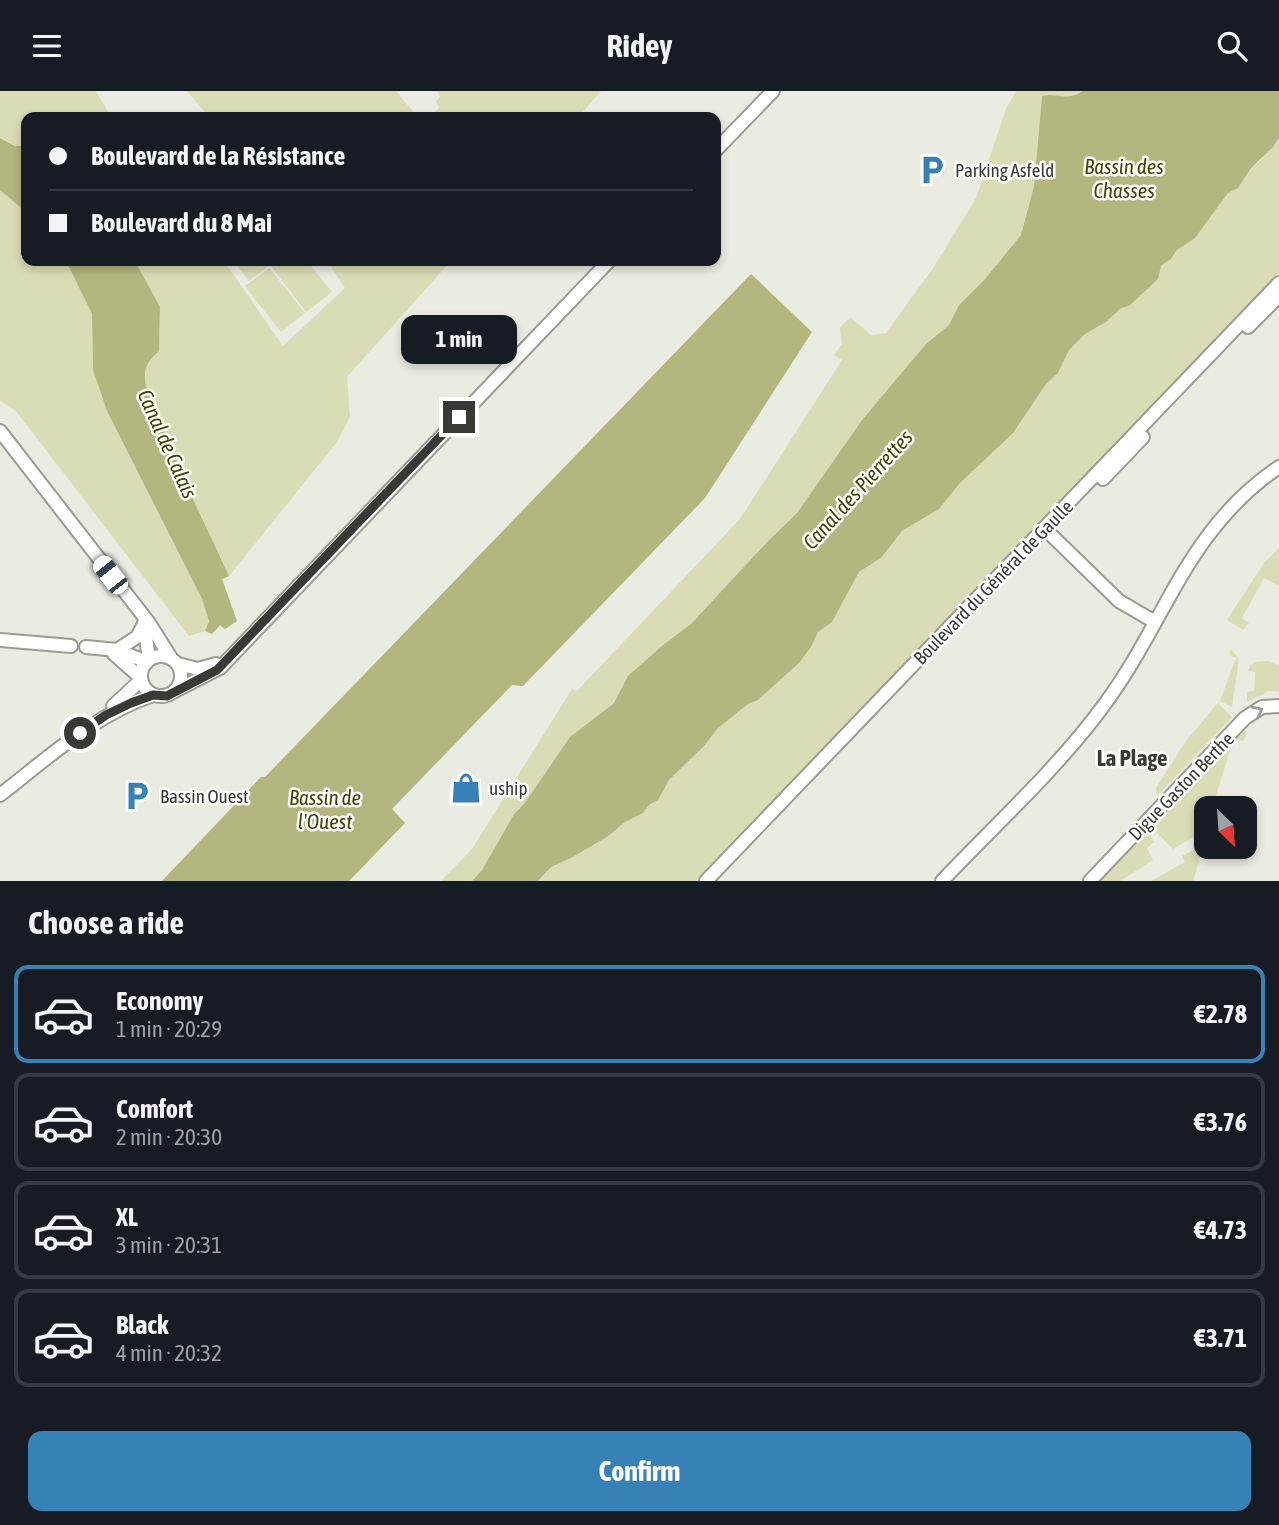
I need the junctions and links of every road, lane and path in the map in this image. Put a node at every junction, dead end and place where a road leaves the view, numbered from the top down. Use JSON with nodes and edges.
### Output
{"nodes":[{"id":1,"x":773,"y":91,"type":"edge"},
{"id":2,"x":721,"y":145,"type":"edge"},
{"id":3,"x":604,"y":266,"type":"edge"},
{"id":4,"x":1279,"y":287,"type":"edge"},
{"id":5,"x":0,"y":431,"type":"edge"},
{"id":6,"x":5,"y":449,"type":"edge"},
{"id":7,"x":1279,"y":467,"type":"edge"},
{"id":8,"x":1047,"y":531,"type":"junction"},
{"id":9,"x":136,"y":608,"type":"junction"},
{"id":10,"x":1155,"y":622,"type":"junction"},
{"id":11,"x":144,"y":624,"type":"junction"},
{"id":12,"x":1,"y":638,"type":"edge"},
{"id":13,"x":71,"y":646,"type":"dead end"},
{"id":14,"x":86,"y":647,"type":"dead end"},
{"id":15,"x":110,"y":650,"type":"junction"},
{"id":16,"x":230,"y":654,"type":"junction"},
{"id":17,"x":148,"y":661,"type":"junction"},
{"id":18,"x":175,"y":661,"type":"junction"},
{"id":19,"x":141,"y":679,"type":"junction"},
{"id":20,"x":175,"y":691,"type":"junction"},
{"id":21,"x":153,"y":695,"type":"junction"},
{"id":22,"x":1279,"y":706,"type":"edge"},
{"id":23,"x":97,"y":720,"type":"junction"},
{"id":24,"x":0,"y":795,"type":"edge"},
{"id":25,"x":706,"y":881,"type":"edge"},
{"id":26,"x":718,"y":881,"type":"edge"},
{"id":27,"x":942,"y":881,"type":"edge"},
{"id":28,"x":1090,"y":881,"type":"edge"}],
"edges":[{"from":1,"to":2,"type":"street"},
{"from":3,"to":16,"type":"street"},
{"from":4,"to":8,"type":"street","name":"Boulevard du Général de Gaulle"},
{"from":5,"to":6,"type":"street"},
{"from":6,"to":9,"type":"street"},
{"from":7,"to":10,"type":"street"},
{"from":8,"to":10,"type":"street"},
{"from":8,"to":25,"type":"street","name":"Boulevard du Général de Gaulle"},
{"from":8,"to":26,"type":"street","name":"Boulevard du Général de Gaulle"},
{"from":9,"to":11,"type":"street"},
{"from":9,"to":18,"type":"street"},
{"from":10,"to":27,"type":"street"},
{"from":11,"to":15,"type":"street"},
{"from":11,"to":17,"type":"street"},
{"from":12,"to":13,"type":"street"},
{"from":14,"to":15,"type":"street"},
{"from":15,"to":17,"type":"street"},
{"from":15,"to":19,"type":"street"},
{"from":16,"to":18,"type":"street"},
{"from":16,"to":20,"type":"street"},
{"from":17,"to":18,"type":"street"},
{"from":17,"to":19,"type":"street"},
{"from":18,"to":20,"type":"street"},
{"from":19,"to":21,"type":"street"},
{"from":19,"to":23,"type":"street"},
{"from":20,"to":21,"type":"street"},
{"from":21,"to":23,"type":"street"},
{"from":28,"to":22,"type":"street","name":"Digue Gaston Berthe","one_way":true},
{"from":23,"to":24,"type":"street"}]}
